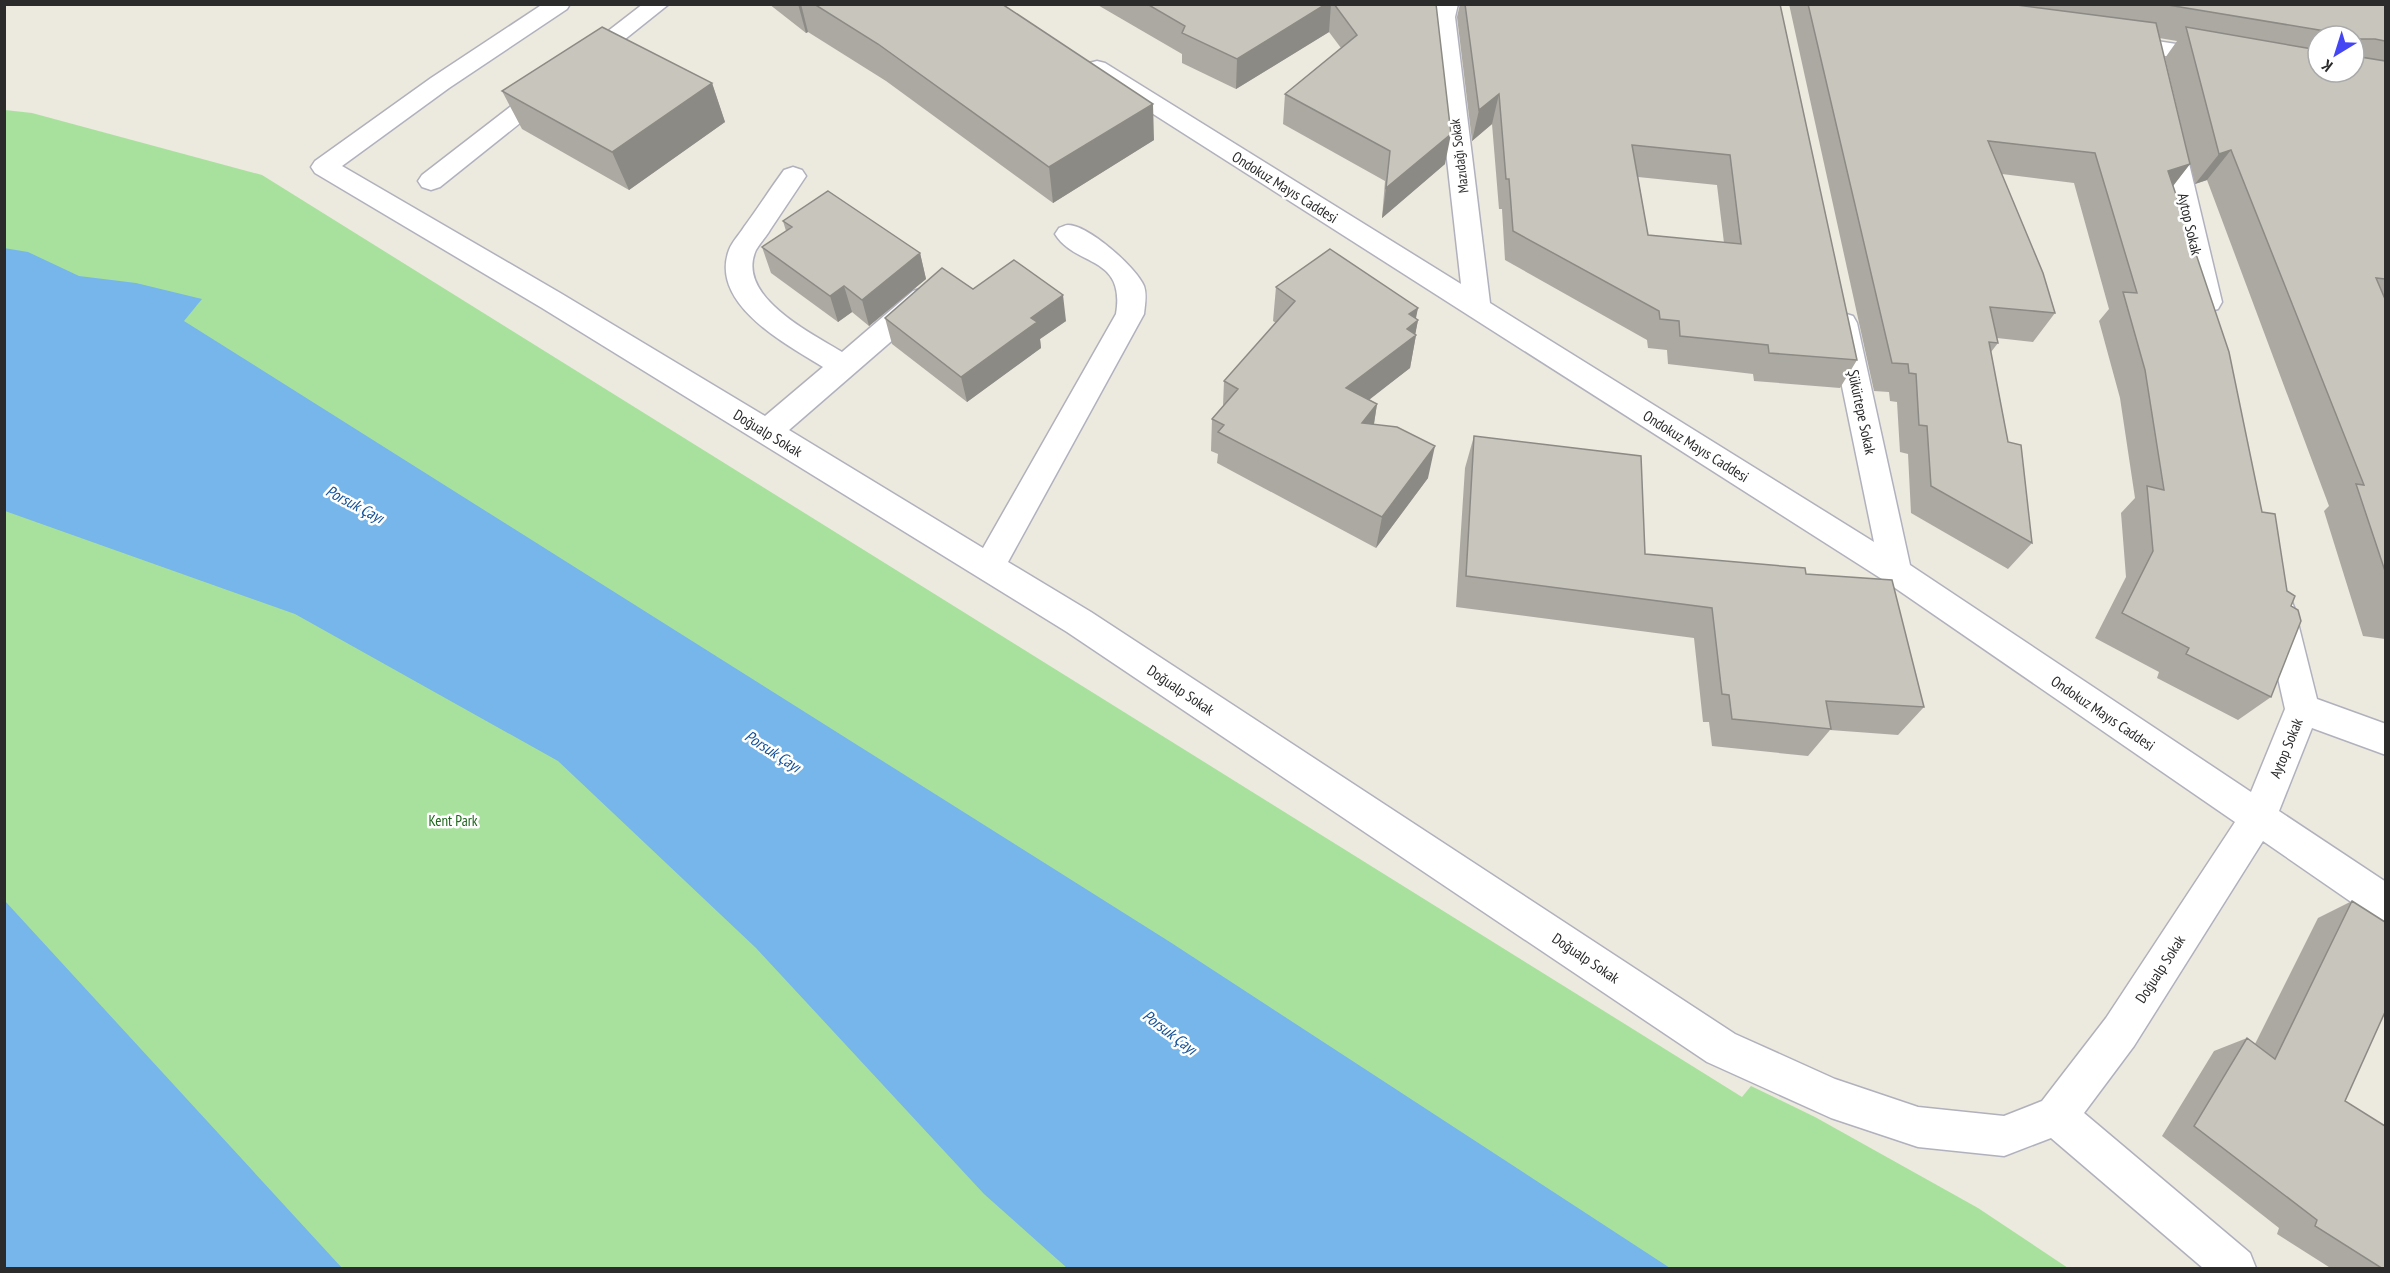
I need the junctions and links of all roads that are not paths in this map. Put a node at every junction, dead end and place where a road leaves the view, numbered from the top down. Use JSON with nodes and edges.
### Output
{"nodes":[{"id":1,"x":559,"y":4,"type":"edge"},
{"id":2,"x":658,"y":4,"type":"edge"},
{"id":3,"x":1447,"y":4,"type":"edge"},
{"id":4,"x":2102,"y":39,"type":"edge"},
{"id":5,"x":2148,"y":45,"type":"junction"},
{"id":6,"x":1077,"y":55,"type":"edge"},
{"id":7,"x":2239,"y":61,"type":"edge"},
{"id":8,"x":793,"y":176,"type":"dead end"},
{"id":9,"x":431,"y":181,"type":"dead end"},
{"id":10,"x":1068,"y":234,"type":"dead end"},
{"id":11,"x":934,"y":289,"type":"edge"},
{"id":12,"x":1837,"y":294,"type":"edge"},
{"id":13,"x":1477,"y":308,"type":"junction"},
{"id":14,"x":2213,"y":325,"type":"edge"},
{"id":15,"x":843,"y":366,"type":"junction"},
{"id":16,"x":767,"y":432,"type":"junction"},
{"id":17,"x":989,"y":567,"type":"junction"},
{"id":18,"x":1896,"y":573,"type":"junction"},
{"id":19,"x":2272,"y":581,"type":"edge"},
{"id":20,"x":2302,"y":709,"type":"junction"},
{"id":21,"x":2385,"y":740,"type":"edge"},
{"id":22,"x":2258,"y":818,"type":"junction"},
{"id":23,"x":2385,"y":904,"type":"edge"},
{"id":24,"x":2056,"y":1116,"type":"junction"},
{"id":25,"x":2235,"y":1269,"type":"edge"}],
"edges":[{"from":1,"to":16,"type":"street","name":"Doğualp Sokak"},
{"from":2,"to":9,"type":"street"},
{"from":3,"to":13,"type":"street","name":"Mazıdağı Sokak"},
{"from":4,"to":5,"type":"street"},
{"from":5,"to":7,"type":"street"},
{"from":5,"to":14,"type":"street","name":"Aytop Sokak"},
{"from":6,"to":13,"type":"street","name":"Ondokuz Mayıs Caddesi"},
{"from":8,"to":15,"type":"street"},
{"from":10,"to":17,"type":"street"},
{"from":11,"to":15,"type":"street"},
{"from":12,"to":18,"type":"street","name":"Şükürtepe Sokak"},
{"from":13,"to":18,"type":"street","name":"Ondokuz Mayıs Caddesi"},
{"from":15,"to":16,"type":"street"},
{"from":16,"to":17,"type":"street","name":"Doğualp Sokak"},
{"from":17,"to":24,"type":"street","name":"Doğualp Sokak"},
{"from":18,"to":22,"type":"street","name":"Ondokuz Mayıs Caddesi"},
{"from":19,"to":20,"type":"street","name":"Aytop Sokak"},
{"from":20,"to":21,"type":"street"},
{"from":20,"to":22,"type":"street","name":"Aytop Sokak"},
{"from":22,"to":23,"type":"street","name":"Ondokuz Mayıs Caddesi"},
{"from":22,"to":24,"type":"street","name":"Doğualp Sokak"},
{"from":24,"to":25,"type":"street"}]}
